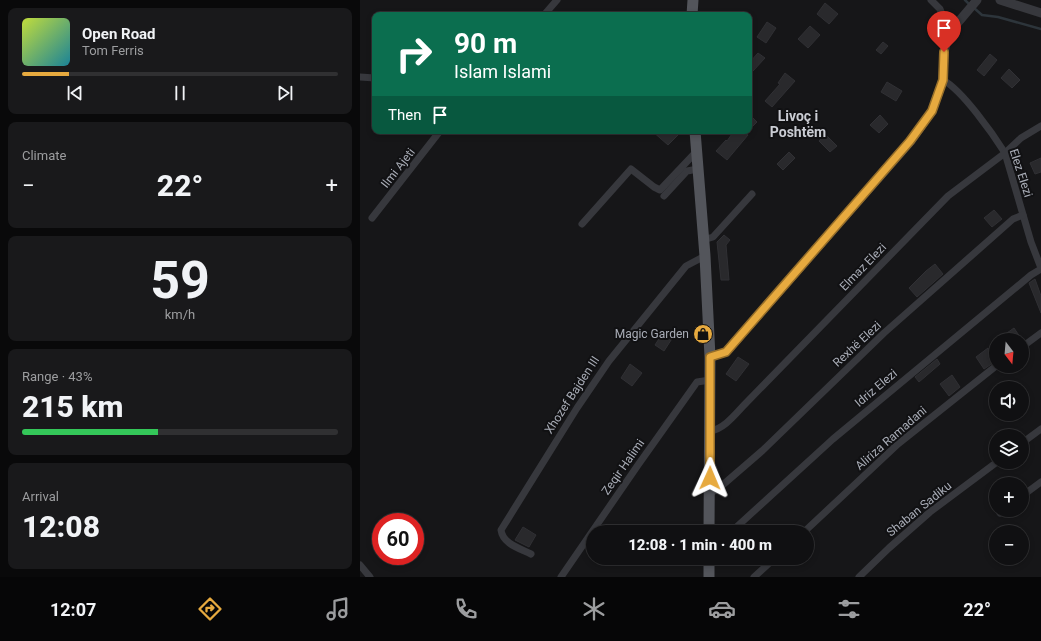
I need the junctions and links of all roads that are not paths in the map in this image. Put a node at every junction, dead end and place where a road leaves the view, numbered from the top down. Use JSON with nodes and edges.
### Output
{"nodes":[{"id":1,"x":557,"y":0,"type":"edge"},
{"id":2,"x":693,"y":0,"type":"edge"},
{"id":3,"x":930,"y":0,"type":"edge"},
{"id":4,"x":940,"y":0,"type":"edge"},
{"id":5,"x":977,"y":0,"type":"edge"},
{"id":6,"x":1000,"y":0,"type":"edge"},
{"id":7,"x":940,"y":9,"type":"junction"},
{"id":8,"x":547,"y":12,"type":"edge"},
{"id":9,"x":692,"y":12,"type":"edge"},
{"id":10,"x":1041,"y":13,"type":"edge"},
{"id":11,"x":949,"y":33,"type":"junction"},
{"id":12,"x":360,"y":77,"type":"edge"},
{"id":13,"x":372,"y":78,"type":"edge"},
{"id":14,"x":943,"y":80,"type":"junction"},
{"id":15,"x":1041,"y":126,"type":"edge"},
{"id":16,"x":438,"y":134,"type":"edge"},
{"id":17,"x":695,"y":134,"type":"edge"},
{"id":18,"x":696,"y":152,"type":"junction"},
{"id":19,"x":1005,"y":153,"type":"junction"},
{"id":20,"x":698,"y":169,"type":"junction"},
{"id":21,"x":752,"y":194,"type":"dead end"},
{"id":22,"x":664,"y":196,"type":"dead end"},
{"id":23,"x":1023,"y":215,"type":"junction"},
{"id":24,"x":372,"y":218,"type":"dead end"},
{"id":25,"x":582,"y":224,"type":"dead end"},
{"id":26,"x":704,"y":240,"type":"junction"},
{"id":27,"x":705,"y":256,"type":"junction"},
{"id":28,"x":1041,"y":269,"type":"edge"},
{"id":29,"x":1041,"y":333,"type":"edge"},
{"id":30,"x":1029,"y":342,"type":"edge"},
{"id":31,"x":710,"y":357,"type":"junction"},
{"id":32,"x":989,"y":372,"type":"edge"},
{"id":33,"x":710,"y":380,"type":"junction"},
{"id":34,"x":1041,"y":429,"type":"edge"},
{"id":35,"x":710,"y":431,"type":"junction"},
{"id":36,"x":1029,"y":438,"type":"edge"},
{"id":37,"x":989,"y":468,"type":"edge"},
{"id":38,"x":1041,"y":482,"type":"edge"},
{"id":39,"x":1029,"y":491,"type":"edge"},
{"id":40,"x":709,"y":494,"type":"junction"},
{"id":41,"x":709,"y":525,"type":"edge"},
{"id":42,"x":739,"y":525,"type":"edge"},
{"id":43,"x":811,"y":525,"type":"edge"},
{"id":44,"x":531,"y":554,"type":"dead end"},
{"id":45,"x":360,"y":565,"type":"edge"},
{"id":46,"x":709,"y":565,"type":"edge"},
{"id":47,"x":767,"y":565,"type":"edge"},
{"id":48,"x":370,"y":577,"type":"edge"},
{"id":49,"x":561,"y":577,"type":"edge"},
{"id":50,"x":709,"y":577,"type":"edge"},
{"id":51,"x":754,"y":577,"type":"edge"},
{"id":52,"x":859,"y":577,"type":"edge"}],
"edges":[{"from":1,"to":8,"type":"street"},
{"from":2,"to":9,"type":"main road"},
{"from":3,"to":7,"type":"street"},
{"from":4,"to":7,"type":"street"},
{"from":5,"to":11,"type":"street"},
{"from":6,"to":10,"type":"street"},
{"from":7,"to":11,"type":"street"},
{"from":11,"to":14,"type":"street"},
{"from":12,"to":13,"type":"street"},
{"from":14,"to":19,"type":"street","name":"Elez Elezi"},
{"from":14,"to":31,"type":"street"},
{"from":15,"to":19,"type":"street","name":"Elmaz Elezi"},
{"from":16,"to":24,"type":"street","name":"Ilmi Ajeti"},
{"from":17,"to":18,"type":"main road"},
{"from":18,"to":20,"type":"main road"},
{"from":18,"to":25,"type":"street"},
{"from":19,"to":23,"type":"street","name":"Elez Elezi"},
{"from":19,"to":35,"type":"street","name":"Elmaz Elezi"},
{"from":20,"to":22,"type":"street"},
{"from":20,"to":26,"type":"main road"},
{"from":21,"to":26,"type":"street"},
{"from":23,"to":28,"type":"street","name":"Elez Elezi"},
{"from":23,"to":40,"type":"street","name":"Rexhë Elezi"},
{"from":26,"to":27,"type":"main road"},
{"from":27,"to":31,"type":"main road"},
{"from":27,"to":44,"type":"street","name":"Xhozef Bajden III"},
{"from":28,"to":42,"type":"street","name":"Idriz Elezi"},
{"from":29,"to":30,"type":"street"},
{"from":31,"to":33,"type":"main road"},
{"from":32,"to":43,"type":"street","name":"Aliriza Ramadani"},
{"from":33,"to":35,"type":"main road"},
{"from":33,"to":49,"type":"street","name":"Zeqir Halimi"},
{"from":34,"to":36,"type":"street"},
{"from":35,"to":40,"type":"main road"},
{"from":37,"to":52,"type":"street","name":"Shaban Sadiku"},
{"from":38,"to":39,"type":"street"},
{"from":40,"to":41,"type":"main road"},
{"from":45,"to":48,"type":"street"},
{"from":46,"to":50,"type":"main road"},
{"from":47,"to":51,"type":"street"}]}
